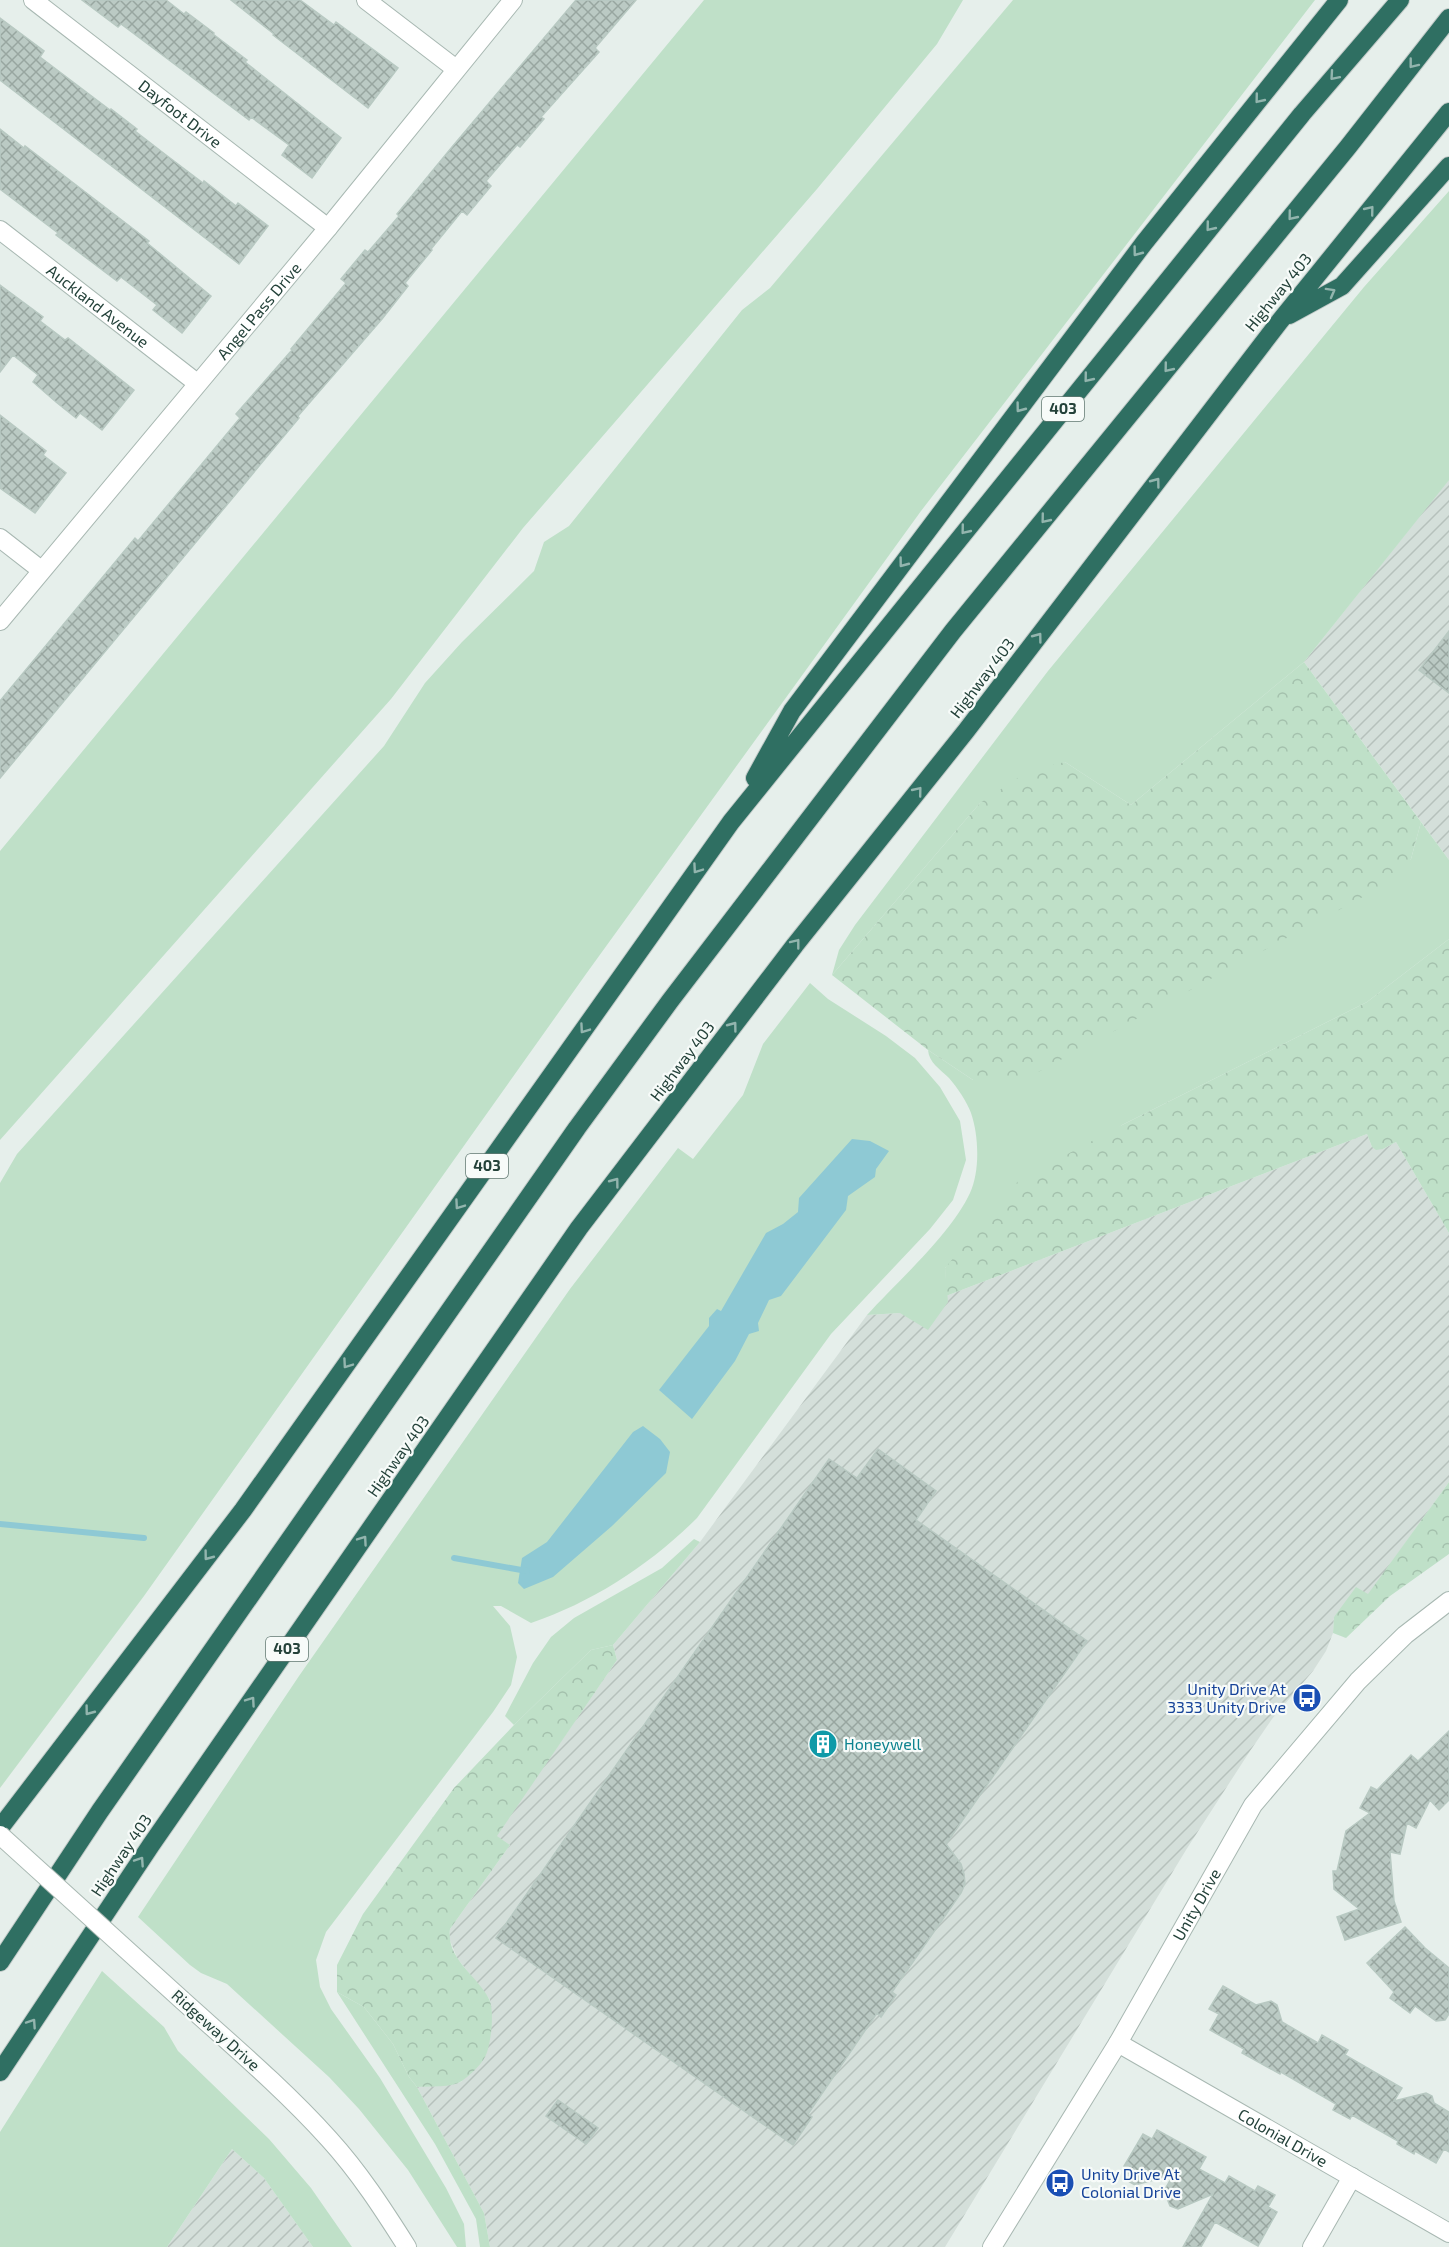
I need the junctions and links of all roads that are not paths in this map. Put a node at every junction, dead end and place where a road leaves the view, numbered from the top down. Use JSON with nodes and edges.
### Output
{"nodes":[{"id":1,"x":33,"y":0,"type":"edge"},
{"id":2,"x":366,"y":0,"type":"edge"},
{"id":3,"x":513,"y":0,"type":"edge"},
{"id":4,"x":1339,"y":0,"type":"edge"},
{"id":5,"x":1400,"y":0,"type":"edge"},
{"id":6,"x":1449,"y":18,"type":"edge"},
{"id":7,"x":456,"y":69,"type":"junction"},
{"id":8,"x":1449,"y":112,"type":"edge"},
{"id":9,"x":1449,"y":166,"type":"edge"},
{"id":10,"x":328,"y":228,"type":"junction"},
{"id":11,"x":0,"y":230,"type":"edge"},
{"id":12,"x":1280,"y":321,"type":"junction"},
{"id":13,"x":197,"y":383,"type":"junction"},
{"id":14,"x":0,"y":538,"type":"edge"},
{"id":15,"x":41,"y":570,"type":"junction"},
{"id":16,"x":0,"y":621,"type":"edge"},
{"id":17,"x":731,"y":822,"type":"junction"},
{"id":18,"x":1449,"y":1601,"type":"edge"},
{"id":19,"x":0,"y":1828,"type":"edge"},
{"id":20,"x":0,"y":1835,"type":"edge"},
{"id":21,"x":0,"y":1962,"type":"edge"},
{"id":22,"x":1118,"y":2043,"type":"junction"},
{"id":23,"x":0,"y":2072,"type":"edge"},
{"id":24,"x":1352,"y":2177,"type":"junction"},
{"id":25,"x":1449,"y":2233,"type":"edge"},
{"id":26,"x":407,"y":2247,"type":"edge"},
{"id":27,"x":992,"y":2247,"type":"edge"},
{"id":28,"x":1312,"y":2247,"type":"edge"}],
"edges":[{"from":1,"to":10,"type":"street","name":"Dayfoot Drive"},
{"from":2,"to":7,"type":"street"},
{"from":3,"to":7,"type":"street","name":"Angel Pass Drive"},
{"from":4,"to":17,"type":"highway","one_way":true},
{"from":5,"to":17,"type":"highway","number":"403","one_way":true},
{"from":6,"to":21,"type":"highway","one_way":true},
{"from":7,"to":10,"type":"street","name":"Angel Pass Drive"},
{"from":12,"to":8,"type":"highway","name":"Highway 403","number":"403","one_way":true},
{"from":12,"to":9,"type":"highway","one_way":true},
{"from":10,"to":13,"type":"street","name":"Angel Pass Drive"},
{"from":11,"to":13,"type":"street","name":"Auckland Avenue"},
{"from":23,"to":12,"type":"highway","name":"Highway 403","number":"403","one_way":true},
{"from":13,"to":15,"type":"street","name":"Angel Pass Drive"},
{"from":14,"to":15,"type":"street"},
{"from":15,"to":16,"type":"street","name":"Angel Pass Drive"},
{"from":17,"to":19,"type":"highway","number":"403","one_way":true},
{"from":18,"to":22,"type":"street","name":"Unity Drive"},
{"from":20,"to":26,"type":"street","name":"Ridgeway Drive","bridge":true},
{"from":22,"to":24,"type":"street","name":"Colonial Drive"},
{"from":22,"to":27,"type":"street","name":"Unity Drive"},
{"from":24,"to":25,"type":"street","name":"Colonial Drive"},
{"from":24,"to":28,"type":"street"}]}
